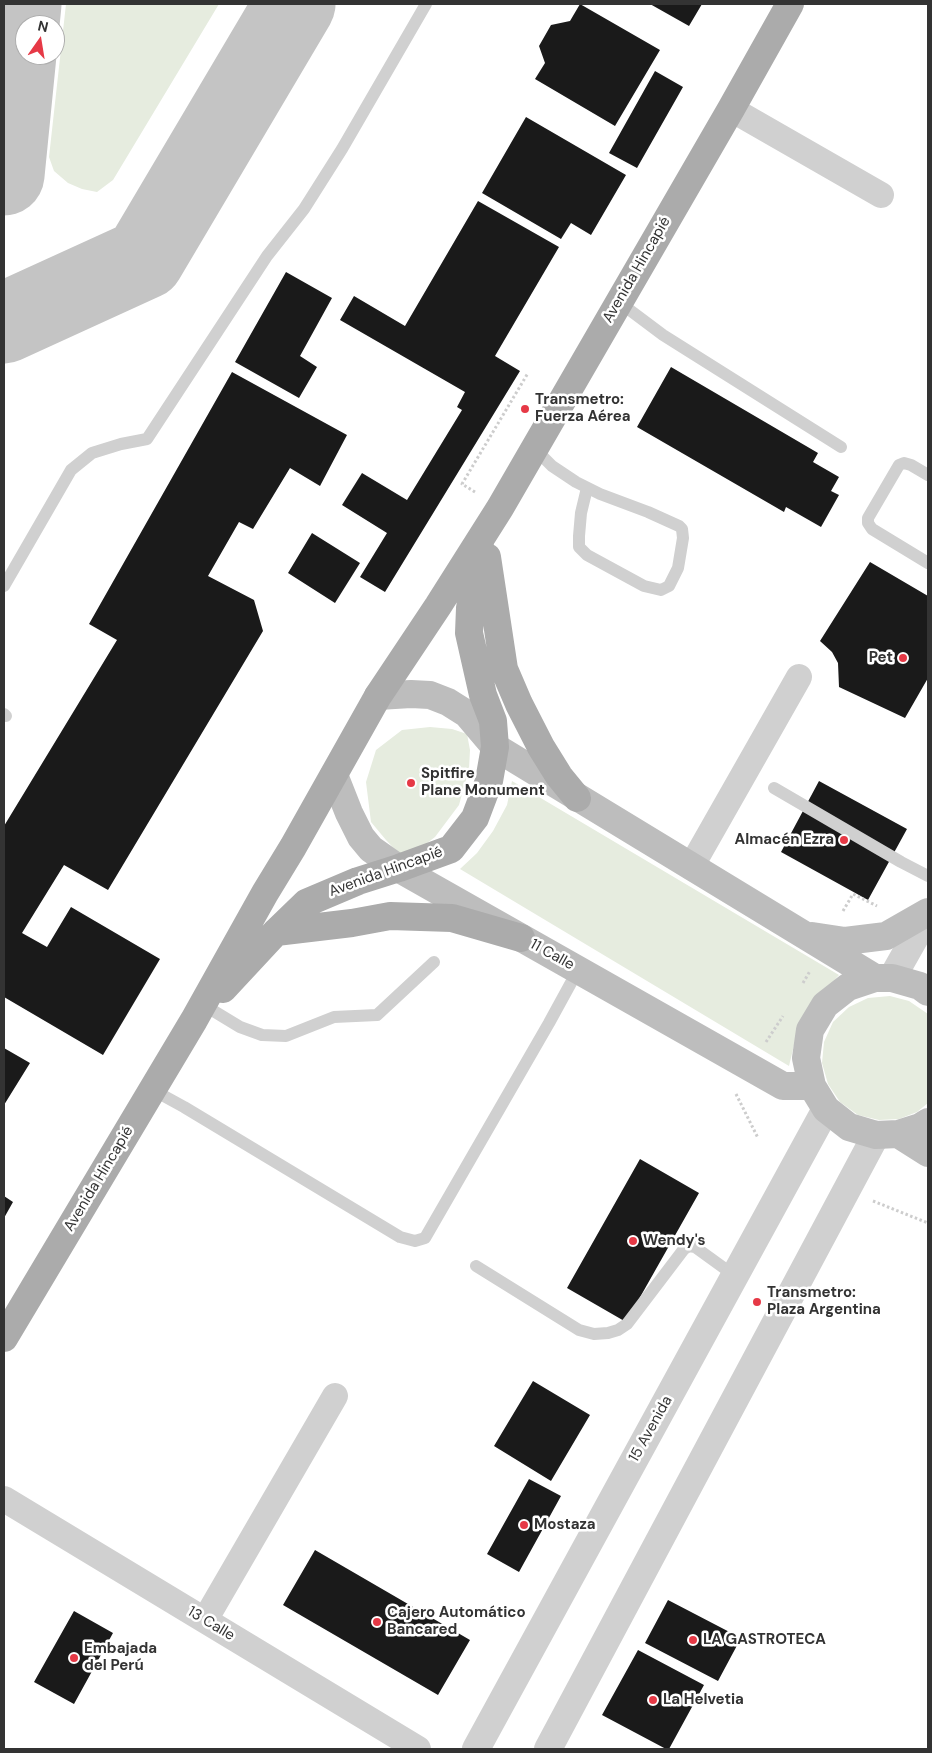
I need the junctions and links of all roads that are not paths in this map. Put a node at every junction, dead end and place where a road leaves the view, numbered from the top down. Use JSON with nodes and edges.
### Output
{"nodes":[{"id":1,"x":426,"y":4,"type":"edge"},
{"id":2,"x":790,"y":4,"type":"edge"},
{"id":3,"x":731,"y":109,"type":"junction"},
{"id":4,"x":881,"y":195,"type":"dead end"},
{"id":5,"x":619,"y":302,"type":"junction"},
{"id":6,"x":534,"y":448,"type":"junction"},
{"id":7,"x":841,"y":448,"type":"dead end"},
{"id":8,"x":928,"y":475,"type":"edge"},
{"id":9,"x":588,"y":488,"type":"junction"},
{"id":10,"x":483,"y":536,"type":"junction"},
{"id":11,"x":928,"y":563,"type":"edge"},
{"id":12,"x":4,"y":586,"type":"edge"},
{"id":13,"x":799,"y":677,"type":"dead end"},
{"id":14,"x":378,"y":696,"type":"junction"},
{"id":15,"x":495,"y":747,"type":"junction"},
{"id":16,"x":334,"y":775,"type":"junction"},
{"id":17,"x":774,"y":788,"type":"dead end"},
{"id":18,"x":577,"y":798,"type":"junction"},
{"id":19,"x":691,"y":867,"type":"junction"},
{"id":20,"x":399,"y":868,"type":"junction"},
{"id":21,"x":928,"y":876,"type":"edge"},
{"id":22,"x":928,"y":913,"type":"edge"},
{"id":23,"x":276,"y":932,"type":"junction"},
{"id":24,"x":521,"y":938,"type":"junction"},
{"id":25,"x":813,"y":941,"type":"junction"},
{"id":26,"x":434,"y":962,"type":"dead end"},
{"id":27,"x":578,"y":970,"type":"junction"},
{"id":28,"x":884,"y":978,"type":"junction"},
{"id":29,"x":928,"y":992,"type":"edge"},
{"id":30,"x":200,"y":1014,"type":"junction"},
{"id":31,"x":812,"y":1086,"type":"junction"},
{"id":32,"x":153,"y":1090,"type":"junction"},
{"id":33,"x":826,"y":1109,"type":"junction"},
{"id":34,"x":928,"y":1122,"type":"edge"},
{"id":35,"x":887,"y":1135,"type":"junction"},
{"id":36,"x":928,"y":1153,"type":"edge"},
{"id":37,"x":476,"y":1266,"type":"dead end"},
{"id":38,"x":736,"y":1276,"type":"junction"},
{"id":39,"x":4,"y":1338,"type":"edge"},
{"id":40,"x":335,"y":1396,"type":"dead end"},
{"id":41,"x":4,"y":1499,"type":"edge"},
{"id":42,"x":205,"y":1620,"type":"junction"},
{"id":43,"x":418,"y":1749,"type":"edge"},
{"id":44,"x":476,"y":1749,"type":"edge"},
{"id":45,"x":548,"y":1749,"type":"edge"}],
"edges":[{"from":1,"to":12,"type":"lane"},
{"from":2,"to":3,"type":"main road","name":"Avenida Hincapié"},
{"from":3,"to":4,"type":"street"},
{"from":3,"to":5,"type":"main road","name":"Avenida Hincapié"},
{"from":5,"to":6,"type":"main road","name":"Avenida Hincapié"},
{"from":5,"to":7,"type":"lane"},
{"from":6,"to":9,"type":"lane"},
{"from":6,"to":10,"type":"main road","name":"Avenida Hincapié"},
{"from":8,"to":11,"type":"lane"},
{"from":9,"to":9,"type":"lane"},
{"from":10,"to":14,"type":"main road","name":"Avenida Hincapié"},
{"from":10,"to":15,"type":"main road","name":"Avenida Hincapié"},
{"from":10,"to":18,"type":"main road"},
{"from":13,"to":19,"type":"street"},
{"from":14,"to":15,"type":"main road"},
{"from":14,"to":16,"type":"main road","name":"Avenida Hincapié"},
{"from":15,"to":18,"type":"main road"},
{"from":15,"to":20,"type":"main road","name":"Avenida Hincapié"},
{"from":16,"to":20,"type":"main road","name":"11 Calle"},
{"from":16,"to":30,"type":"main road","name":"Avenida Hincapié"},
{"from":17,"to":21,"type":"lane"},
{"from":18,"to":19,"type":"main road"},
{"from":19,"to":25,"type":"main road"},
{"from":20,"to":23,"type":"main road","name":"Avenida Hincapié"},
{"from":20,"to":24,"type":"main road","name":"11 Calle"},
{"from":22,"to":25,"type":"main road"},
{"from":22,"to":28,"type":"street"},
{"from":23,"to":24,"type":"main road"},
{"from":23,"to":30,"type":"main road","name":"Avenida Hincapié"},
{"from":24,"to":27,"type":"main road","name":"11 Calle"},
{"from":25,"to":28,"type":"main road"},
{"from":26,"to":30,"type":"lane"},
{"from":27,"to":31,"type":"main road","name":"11 Calle"},
{"from":27,"to":32,"type":"lane"},
{"from":28,"to":29,"type":"main road"},
{"from":28,"to":31,"type":"main road"},
{"from":30,"to":32,"type":"main road","name":"Avenida Hincapié"},
{"from":31,"to":33,"type":"main road"},
{"from":32,"to":39,"type":"main road","name":"Avenida Hincapié"},
{"from":33,"to":35,"type":"main road"},
{"from":33,"to":38,"type":"street","name":"15 Avenida"},
{"from":34,"to":35,"type":"main road"},
{"from":35,"to":36,"type":"main road"},
{"from":35,"to":45,"type":"street"},
{"from":37,"to":38,"type":"lane"},
{"from":38,"to":44,"type":"street","name":"15 Avenida"},
{"from":40,"to":42,"type":"street"},
{"from":41,"to":42,"type":"street","name":"13 Calle"},
{"from":42,"to":43,"type":"street","name":"13 Calle"}]}
